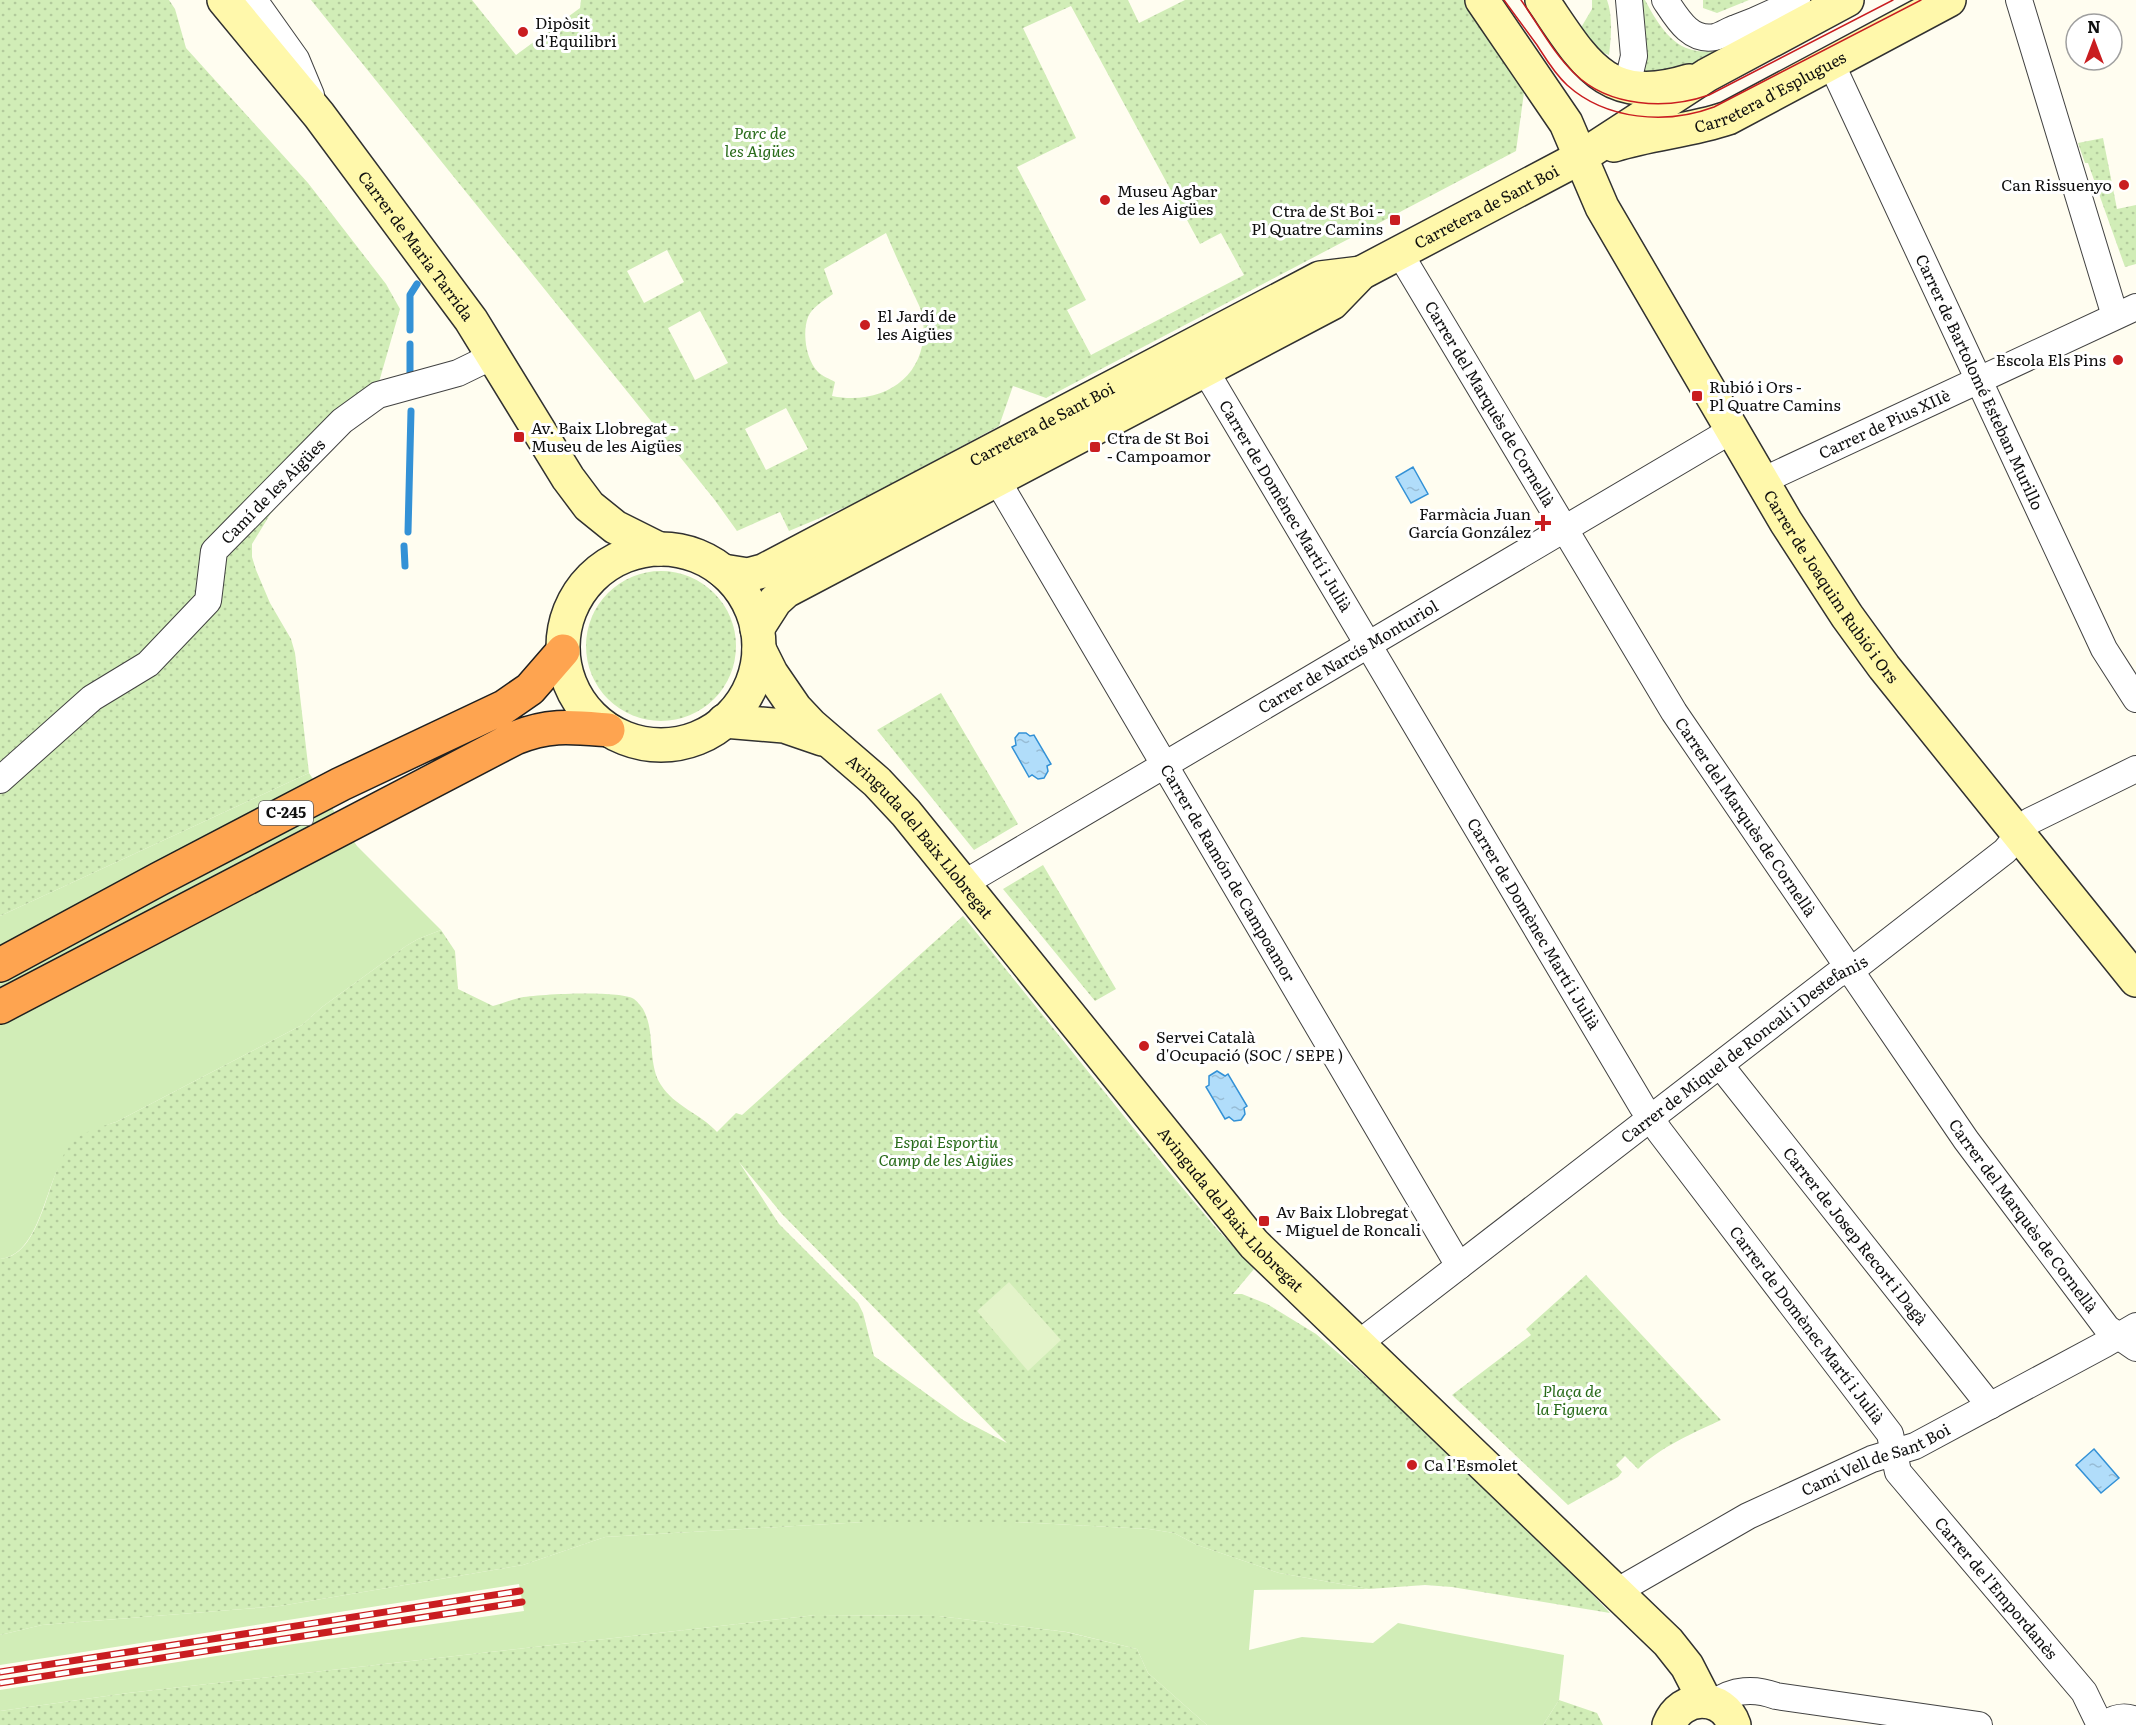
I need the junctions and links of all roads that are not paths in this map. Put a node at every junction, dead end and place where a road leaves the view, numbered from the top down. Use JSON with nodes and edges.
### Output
{"nodes":[{"id":1,"x":224,"y":0,"type":"edge"},
{"id":2,"x":254,"y":0,"type":"edge"},
{"id":3,"x":1482,"y":0,"type":"edge"},
{"id":4,"x":1542,"y":0,"type":"edge"},
{"id":5,"x":1629,"y":0,"type":"edge"},
{"id":6,"x":1665,"y":0,"type":"edge"},
{"id":7,"x":1777,"y":0,"type":"edge"},
{"id":8,"x":1797,"y":0,"type":"edge"},
{"id":9,"x":1847,"y":0,"type":"edge"},
{"id":10,"x":1949,"y":0,"type":"edge"},
{"id":11,"x":2019,"y":0,"type":"edge"},
{"id":12,"x":1734,"y":28,"type":"junction"},
{"id":13,"x":1831,"y":63,"type":"junction"},
{"id":14,"x":1707,"y":75,"type":"junction"},
{"id":15,"x":1627,"y":86,"type":"junction"},
{"id":16,"x":319,"y":115,"type":"junction"},
{"id":17,"x":1581,"y":157,"type":"junction"},
{"id":18,"x":1400,"y":252,"type":"junction"},
{"id":19,"x":1360,"y":273,"type":"junction"},
{"id":20,"x":2125,"y":312,"type":"edge"},
{"id":21,"x":493,"y":356,"type":"junction"},
{"id":22,"x":1205,"y":370,"type":"junction"},
{"id":23,"x":1978,"y":380,"type":"junction"},
{"id":24,"x":1732,"y":430,"type":"junction"},
{"id":25,"x":997,"y":480,"type":"junction"},
{"id":26,"x":1762,"y":481,"type":"junction"},
{"id":27,"x":589,"y":506,"type":"junction"},
{"id":28,"x":1565,"y":529,"type":"junction"},
{"id":29,"x":659,"y":549,"type":"junction"},
{"id":30,"x":723,"y":571,"type":"junction"},
{"id":31,"x":591,"y":578,"type":"junction"},
{"id":32,"x":758,"y":639,"type":"junction"},
{"id":33,"x":1368,"y":645,"type":"junction"},
{"id":34,"x":563,"y":651,"type":"junction"},
{"id":35,"x":2136,"y":699,"type":"edge"},
{"id":36,"x":724,"y":721,"type":"junction"},
{"id":37,"x":608,"y":730,"type":"junction"},
{"id":38,"x":830,"y":742,"type":"junction"},
{"id":39,"x":1165,"y":765,"type":"junction"},
{"id":40,"x":2136,"y":769,"type":"edge"},
{"id":41,"x":0,"y":780,"type":"edge"},
{"id":42,"x":2019,"y":834,"type":"junction"},
{"id":43,"x":963,"y":884,"type":"junction"},
{"id":44,"x":146,"y":886,"type":"junction"},
{"id":45,"x":0,"y":946,"type":"edge"},
{"id":46,"x":2131,"y":962,"type":"edge"},
{"id":47,"x":0,"y":965,"type":"edge"},
{"id":48,"x":1848,"y":969,"type":"junction"},
{"id":49,"x":0,"y":1007,"type":"edge"},
{"id":50,"x":1720,"y":1065,"type":"junction"},
{"id":51,"x":1650,"y":1118,"type":"junction"},
{"id":52,"x":1459,"y":1266,"type":"junction"},
{"id":53,"x":2130,"y":1336,"type":"edge"},
{"id":54,"x":1358,"y":1344,"type":"junction"},
{"id":55,"x":1990,"y":1406,"type":"junction"},
{"id":56,"x":1894,"y":1452,"type":"junction"},
{"id":57,"x":1616,"y":1592,"type":"junction"},
{"id":58,"x":1668,"y":1642,"type":"junction"},
{"id":59,"x":1722,"y":1713,"type":"edge"},
{"id":60,"x":2136,"y":1720,"type":"edge"},
{"id":61,"x":1671,"y":1721,"type":"edge"},
{"id":62,"x":1979,"y":1725,"type":"edge"},
{"id":63,"x":2102,"y":1725,"type":"edge"}],
"edges":[{"from":1,"to":16,"type":"street","name":"Carrer de Maria Tarrida"},
{"from":2,"to":16,"type":"street"},
{"from":3,"to":17,"type":"street","name":"Carrer de Joaquim Rubió i Ors"},
{"from":4,"to":15,"type":"street"},
{"from":5,"to":15,"type":"street"},
{"from":6,"to":12,"type":"street"},
{"from":7,"to":12,"type":"street"},
{"from":8,"to":12,"type":"street"},
{"from":9,"to":14,"type":"street"},
{"from":10,"to":13,"type":"street","name":"Carretera d'Esplugues"},
{"from":11,"to":20,"type":"street"},
{"from":13,"to":17,"type":"street","name":"Carretera d'Esplugues"},
{"from":13,"to":23,"type":"street","name":"Carrer de Bartolomé Esteban Murillo"},
{"from":14,"to":15,"type":"street"},
{"from":14,"to":17,"type":"street"},
{"from":15,"to":17,"type":"street"},
{"from":16,"to":21,"type":"street","name":"Carrer de Maria Tarrida"},
{"from":17,"to":18,"type":"street","name":"Carretera de Sant Boi"},
{"from":17,"to":24,"type":"street","name":"Carrer de Joaquim Rubió i Ors"},
{"from":18,"to":19,"type":"street","name":"Carretera de Sant Boi"},
{"from":18,"to":28,"type":"street","name":"Carrer del Marquès de Cornellà"},
{"from":19,"to":22,"type":"street","name":"Carretera de Sant Boi"},
{"from":19,"to":30,"type":"street","name":"Carretera de Sant Boi"},
{"from":20,"to":23,"type":"street","name":"Carrer de Pius XIIè"},
{"from":21,"to":27,"type":"street","name":"Carrer de Maria Tarrida"},
{"from":21,"to":41,"type":"street","name":"Camí de les Aigües"},
{"from":22,"to":25,"type":"street","name":"Carretera de Sant Boi"},
{"from":22,"to":33,"type":"street","name":"Carrer de Domènec Martí i Julià"},
{"from":23,"to":26,"type":"street","name":"Carrer de Pius XIIè"},
{"from":23,"to":35,"type":"street","name":"Carrer de Bartolomé Esteban Murillo"},
{"from":24,"to":26,"type":"street","name":"Carrer de Joaquim Rubió i Ors"},
{"from":24,"to":28,"type":"street","name":"Carrer de Narcís Monturiol"},
{"from":25,"to":32,"type":"street","name":"Carretera de Sant Boi"},
{"from":25,"to":39,"type":"street","name":"Carrer de Ramón de Campoamor"},
{"from":26,"to":42,"type":"street","name":"Carrer de Joaquim Rubió i Ors"},
{"from":27,"to":29,"type":"street"},
{"from":27,"to":31,"type":"street"},
{"from":28,"to":33,"type":"street","name":"Carrer de Narcís Monturiol"},
{"from":28,"to":48,"type":"street","name":"Carrer del Marquès de Cornellà"},
{"from":29,"to":30,"type":"street"},
{"from":29,"to":31,"type":"street"},
{"from":30,"to":32,"type":"street"},
{"from":31,"to":34,"type":"street"},
{"from":32,"to":36,"type":"street"},
{"from":32,"to":38,"type":"street","name":"Avinguda del Baix Llobregat"},
{"from":33,"to":39,"type":"street","name":"Carrer de Narcís Monturiol"},
{"from":33,"to":51,"type":"street","name":"Carrer de Domènec Martí i Julià"},
{"from":34,"to":37,"type":"street"},
{"from":34,"to":44,"type":"highway","number":"C-245"},
{"from":36,"to":37,"type":"street"},
{"from":36,"to":38,"type":"street","name":"Avinguda del Baix Llobregat"},
{"from":37,"to":49,"type":"highway","number":"C-245"},
{"from":38,"to":43,"type":"street","name":"Avinguda del Baix Llobregat"},
{"from":39,"to":43,"type":"street","name":"Carrer de Narcís Monturiol"},
{"from":39,"to":52,"type":"street","name":"Carrer de Ramón de Campoamor"},
{"from":40,"to":42,"type":"street","name":"Carrer de Miquel de Roncalí i Destefanis"},
{"from":42,"to":46,"type":"street","name":"Carrer de Joaquim Rubió i Ors"},
{"from":42,"to":48,"type":"street","name":"Carrer de Miquel de Roncalí i Destefanis"},
{"from":43,"to":54,"type":"street","name":"Avinguda del Baix Llobregat"},
{"from":44,"to":45,"type":"highway"},
{"from":44,"to":47,"type":"highway","number":"C-245"},
{"from":48,"to":50,"type":"street","name":"Carrer de Miquel de Roncalí i Destefanis"},
{"from":48,"to":53,"type":"street","name":"Carrer del Marquès de Cornellà"},
{"from":50,"to":51,"type":"street","name":"Carrer de Miquel de Roncalí i Destefanis"},
{"from":50,"to":55,"type":"street","name":"Carrer de Josep Recort i Dagà"},
{"from":51,"to":52,"type":"street","name":"Carrer de Miquel de Roncalí i Destefanis"},
{"from":51,"to":56,"type":"street","name":"Carrer de Domènec Martí i Julià"},
{"from":52,"to":54,"type":"street","name":"Carrer de Miquel de Roncalí i Destefanis"},
{"from":53,"to":55,"type":"street","name":"Camí Vell de Sant Boi"},
{"from":54,"to":57,"type":"street","name":"Avinguda del Baix Llobregat"},
{"from":55,"to":56,"type":"street","name":"Camí Vell de Sant Boi"},
{"from":56,"to":57,"type":"street","name":"Camí Vell de Sant Boi"},
{"from":56,"to":63,"type":"street","name":"Carrer de l'Empordanès"},
{"from":57,"to":58,"type":"street","name":"Avinguda del Baix Llobregat"},
{"from":58,"to":59,"type":"street","name":"Avinguda del Baix Llobregat"},
{"from":58,"to":61,"type":"street"},
{"from":59,"to":61,"type":"street"},
{"from":59,"to":62,"type":"street"},
{"from":60,"to":63,"type":"street"}]}
